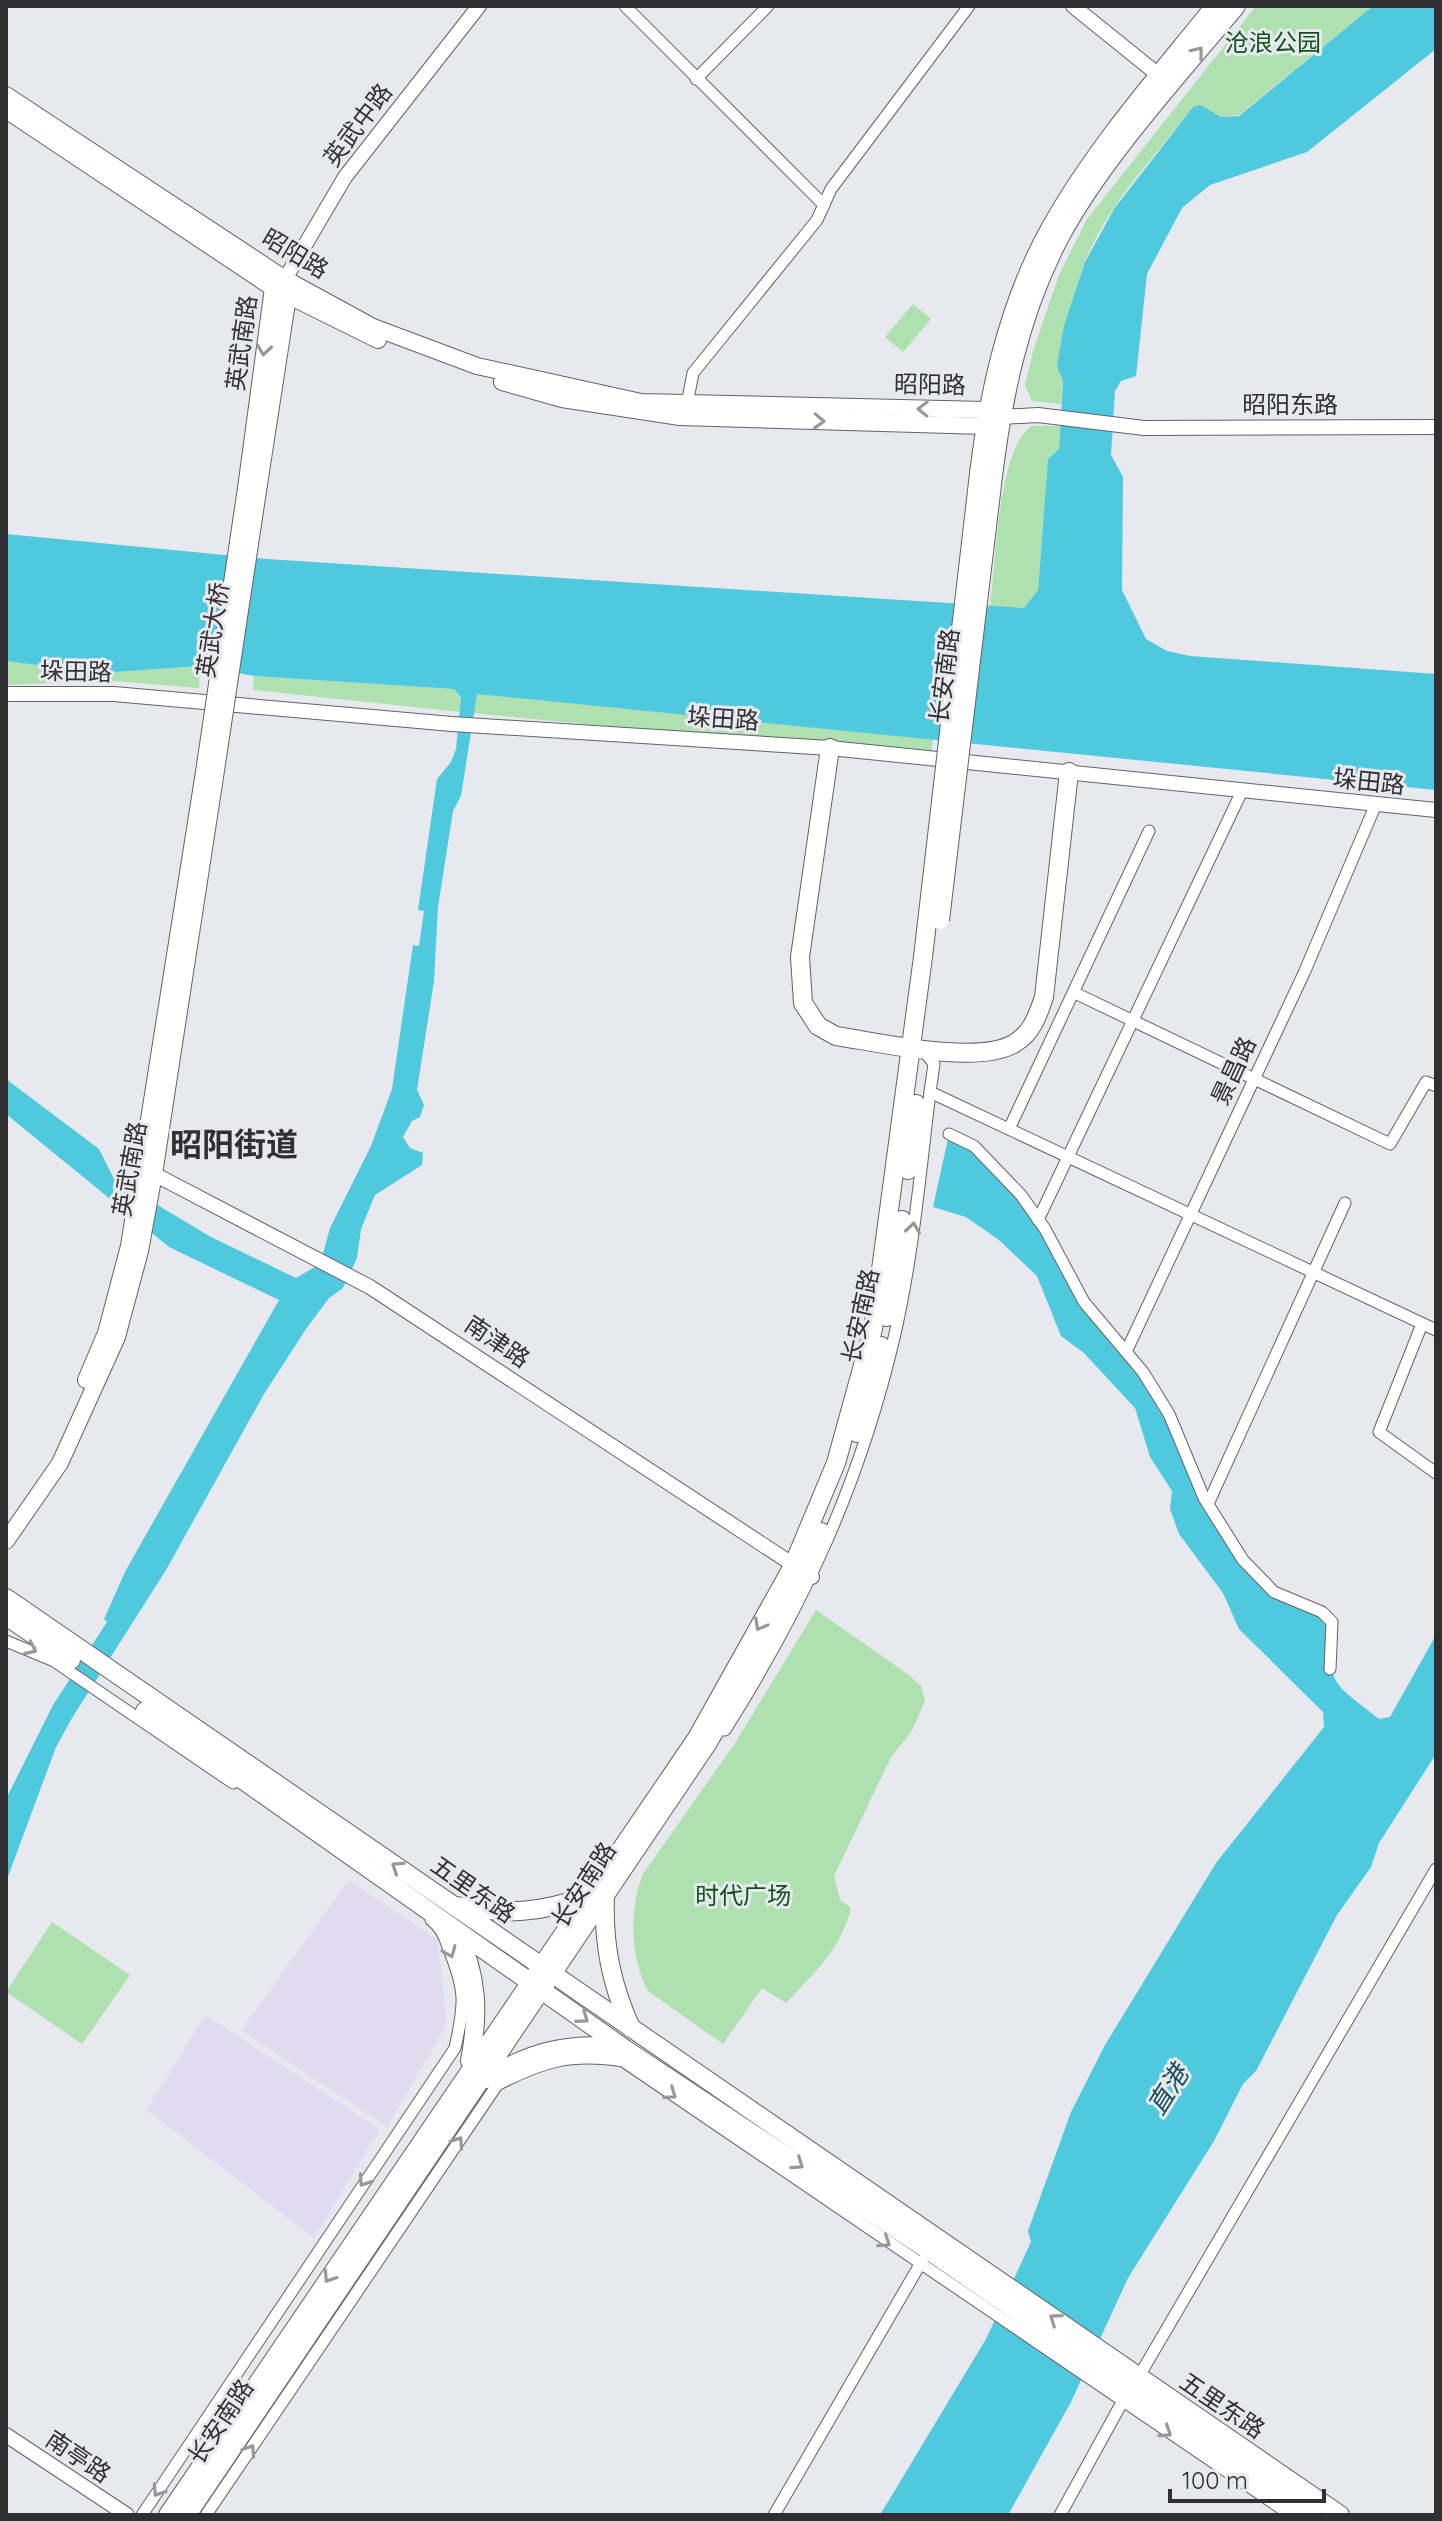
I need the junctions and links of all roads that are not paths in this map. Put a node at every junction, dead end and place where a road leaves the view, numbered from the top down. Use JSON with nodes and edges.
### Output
{"nodes":[{"id":1,"x":479,"y":6,"type":"edge"},
{"id":2,"x":625,"y":6,"type":"edge"},
{"id":3,"x":768,"y":6,"type":"edge"},
{"id":4,"x":969,"y":6,"type":"edge"},
{"id":5,"x":1073,"y":6,"type":"edge"},
{"id":6,"x":1215,"y":6,"type":"edge"},
{"id":7,"x":1236,"y":6,"type":"edge"},
{"id":8,"x":696,"y":79,"type":"junction"},
{"id":9,"x":1165,"y":80,"type":"junction"},
{"id":10,"x":6,"y":95,"type":"edge"},
{"id":11,"x":6,"y":110,"type":"edge"},
{"id":12,"x":824,"y":205,"type":"junction"},
{"id":13,"x":282,"y":287,"type":"junction"},
{"id":14,"x":687,"y":404,"type":"junction"},
{"id":15,"x":990,"y":418,"type":"junction"},
{"id":16,"x":1436,"y":427,"type":"edge"},
{"id":17,"x":252,"y":490,"type":"joint"},
{"id":18,"x":6,"y":694,"type":"edge"},
{"id":19,"x":830,"y":748,"type":"junction"},
{"id":20,"x":1069,"y":772,"type":"junction"},
{"id":21,"x":210,"y":774,"type":"joint"},
{"id":22,"x":1242,"y":791,"type":"junction"},
{"id":23,"x":1376,"y":804,"type":"junction"},
{"id":24,"x":1436,"y":810,"type":"edge"},
{"id":25,"x":1149,"y":831,"type":"dead end"},
{"id":26,"x":1075,"y":993,"type":"junction"},
{"id":27,"x":1135,"y":1022,"type":"junction"},
{"id":28,"x":917,"y":1046,"type":"junction"},
{"id":29,"x":1255,"y":1079,"type":"junction"},
{"id":30,"x":1436,"y":1086,"type":"edge"},
{"id":31,"x":930,"y":1092,"type":"junction"},
{"id":32,"x":1009,"y":1129,"type":"junction"},
{"id":33,"x":949,"y":1134,"type":"dead end"},
{"id":34,"x":1070,"y":1157,"type":"junction"},
{"id":35,"x":148,"y":1173,"type":"junction"},
{"id":36,"x":1345,"y":1203,"type":"dead end"},
{"id":37,"x":1192,"y":1213,"type":"junction"},
{"id":38,"x":1038,"y":1220,"type":"junction"},
{"id":39,"x":134,"y":1249,"type":"junction"},
{"id":40,"x":1313,"y":1272,"type":"junction"},
{"id":41,"x":1422,"y":1324,"type":"junction"},
{"id":42,"x":1436,"y":1330,"type":"edge"},
{"id":43,"x":1126,"y":1352,"type":"junction"},
{"id":44,"x":1436,"y":1473,"type":"edge"},
{"id":45,"x":1208,"y":1504,"type":"junction"},
{"id":46,"x":6,"y":1524,"type":"edge"},
{"id":47,"x":6,"y":1541,"type":"edge"},
{"id":48,"x":803,"y":1573,"type":"junction"},
{"id":49,"x":6,"y":1598,"type":"edge"},
{"id":50,"x":6,"y":1616,"type":"edge"},
{"id":51,"x":6,"y":1641,"type":"edge"},
{"id":52,"x":55,"y":1648,"type":"junction"},
{"id":53,"x":1330,"y":1669,"type":"dead end"},
{"id":54,"x":107,"y":1684,"type":"junction"},
{"id":55,"x":1436,"y":1869,"type":"edge"},
{"id":56,"x":625,"y":1881,"type":"dead end"},
{"id":57,"x":596,"y":1896,"type":"junction"},
{"id":58,"x":452,"y":1905,"type":"junction"},
{"id":59,"x":454,"y":1929,"type":"junction"},
{"id":60,"x":541,"y":1978,"type":"junction"},
{"id":61,"x":631,"y":2028,"type":"junction"},
{"id":62,"x":625,"y":2049,"type":"junction"},
{"id":63,"x":473,"y":2078,"type":"junction"},
{"id":64,"x":928,"y":2250,"type":"junction"},
{"id":65,"x":1130,"y":2390,"type":"junction"},
{"id":66,"x":6,"y":2435,"type":"edge"},
{"id":67,"x":127,"y":2515,"type":"edge"},
{"id":68,"x":142,"y":2515,"type":"edge"},
{"id":69,"x":168,"y":2515,"type":"edge"},
{"id":70,"x":187,"y":2515,"type":"edge"},
{"id":71,"x":206,"y":2515,"type":"edge"},
{"id":72,"x":774,"y":2515,"type":"edge"},
{"id":73,"x":1060,"y":2515,"type":"edge"},
{"id":74,"x":1291,"y":2515,"type":"edge"},
{"id":75,"x":1312,"y":2515,"type":"edge"},
{"id":76,"x":1340,"y":2515,"type":"edge"}],
"edges":[{"from":1,"to":13,"type":"street","name":"英武中路"},
{"from":2,"to":8,"type":"street"},
{"from":3,"to":8,"type":"street"},
{"from":4,"to":12,"type":"street"},
{"from":5,"to":9,"type":"street"},
{"from":6,"to":9,"type":"main road","name":"长安南路"},
{"from":9,"to":7,"type":"main road","name":"长安南路","one_way":true},
{"from":8,"to":12,"type":"street"},
{"from":9,"to":15,"type":"main road","name":"长安南路"},
{"from":10,"to":13,"type":"main road","name":"昭阳路"},
{"from":11,"to":13,"type":"main road","name":"昭阳路"},
{"from":12,"to":14,"type":"street"},
{"from":13,"to":14,"type":"main road","name":"昭阳路"},
{"from":13,"to":15,"type":"main road","name":"昭阳路","one_way":true},
{"from":13,"to":17,"type":"main road","name":"英武南路"},
{"from":15,"to":14,"type":"main road","name":"昭阳路","one_way":true},
{"from":15,"to":16,"type":"street","name":"昭阳东路"},
{"from":15,"to":28,"type":"main road","name":"长安南路","bridge":true},
{"from":17,"to":21,"type":"main road","name":"英武大桥","bridge":true},
{"from":18,"to":19,"type":"street","name":"垛田路"},
{"from":19,"to":20,"type":"street","name":"垛田路"},
{"from":19,"to":28,"type":"main road"},
{"from":20,"to":22,"type":"street","name":"垛田路"},
{"from":20,"to":28,"type":"main road"},
{"from":21,"to":35,"type":"main road","name":"英武南路"},
{"from":22,"to":23,"type":"street","name":"垛田路"},
{"from":22,"to":27,"type":"street"},
{"from":23,"to":24,"type":"street","name":"垛田路"},
{"from":23,"to":29,"type":"street","name":"景昌路"},
{"from":25,"to":26,"type":"street"},
{"from":26,"to":27,"type":"street"},
{"from":26,"to":32,"type":"street"},
{"from":27,"to":29,"type":"street"},
{"from":27,"to":34,"type":"street"},
{"from":28,"to":31,"type":"street"},
{"from":28,"to":48,"type":"main road","name":"长安南路"},
{"from":29,"to":30,"type":"street"},
{"from":29,"to":37,"type":"street","name":"景昌路"},
{"from":31,"to":32,"type":"street"},
{"from":48,"to":31,"type":"street","one_way":true},
{"from":32,"to":34,"type":"street"},
{"from":33,"to":38,"type":"street"},
{"from":34,"to":37,"type":"street"},
{"from":34,"to":38,"type":"street"},
{"from":35,"to":39,"type":"main road","name":"英武南路"},
{"from":35,"to":48,"type":"street","name":"南津路"},
{"from":36,"to":40,"type":"street"},
{"from":37,"to":40,"type":"street"},
{"from":37,"to":43,"type":"street","name":"景昌路"},
{"from":38,"to":43,"type":"street"},
{"from":39,"to":46,"type":"main road","name":"英武南路"},
{"from":39,"to":47,"type":"main road","name":"英武南路"},
{"from":40,"to":41,"type":"street"},
{"from":40,"to":45,"type":"street"},
{"from":41,"to":42,"type":"street"},
{"from":41,"to":44,"type":"street"},
{"from":43,"to":45,"type":"street"},
{"from":45,"to":53,"type":"street"},
{"from":48,"to":56,"type":"street"},
{"from":48,"to":57,"type":"main road","name":"长安南路"},
{"from":49,"to":52,"type":"main road","name":"五里东路"},
{"from":50,"to":52,"type":"main road","name":"五里东路"},
{"from":51,"to":52,"type":"street","one_way":true},
{"from":52,"to":54,"type":"main road","name":"五里东路"},
{"from":58,"to":54,"type":"main road","name":"五里东路","one_way":true},
{"from":54,"to":59,"type":"main road","name":"五里东路"},
{"from":54,"to":68,"type":"street","one_way":true},
{"from":55,"to":65,"type":"street"},
{"from":57,"to":58,"type":"main road"},
{"from":57,"to":60,"type":"main road","name":"长安南路"},
{"from":57,"to":61,"type":"main road"},
{"from":58,"to":60,"type":"main road","name":"五里东路"},
{"from":59,"to":60,"type":"main road","name":"五里东路"},
{"from":59,"to":63,"type":"main road"},
{"from":60,"to":61,"type":"main road","name":"五里东路"},
{"from":60,"to":62,"type":"main road","name":"五里东路","one_way":true},
{"from":60,"to":63,"type":"main road","name":"长安南路"},
{"from":61,"to":64,"type":"main road","name":"五里东路"},
{"from":62,"to":63,"type":"main road"},
{"from":62,"to":64,"type":"main road","name":"五里东路","one_way":true},
{"from":63,"to":69,"type":"main road","name":"长安南路","one_way":true},
{"from":63,"to":70,"type":"main road","name":"长安南路"},
{"from":64,"to":65,"type":"main road","name":"五里东路"},
{"from":71,"to":64,"type":"street","one_way":true},
{"from":64,"to":72,"type":"street"},
{"from":65,"to":73,"type":"street"},
{"from":65,"to":74,"type":"street","one_way":true},
{"from":65,"to":75,"type":"main road","name":"五里东路"},
{"from":65,"to":76,"type":"main road","name":"五里东路"},
{"from":66,"to":67,"type":"street","name":"南亭路"}]}
